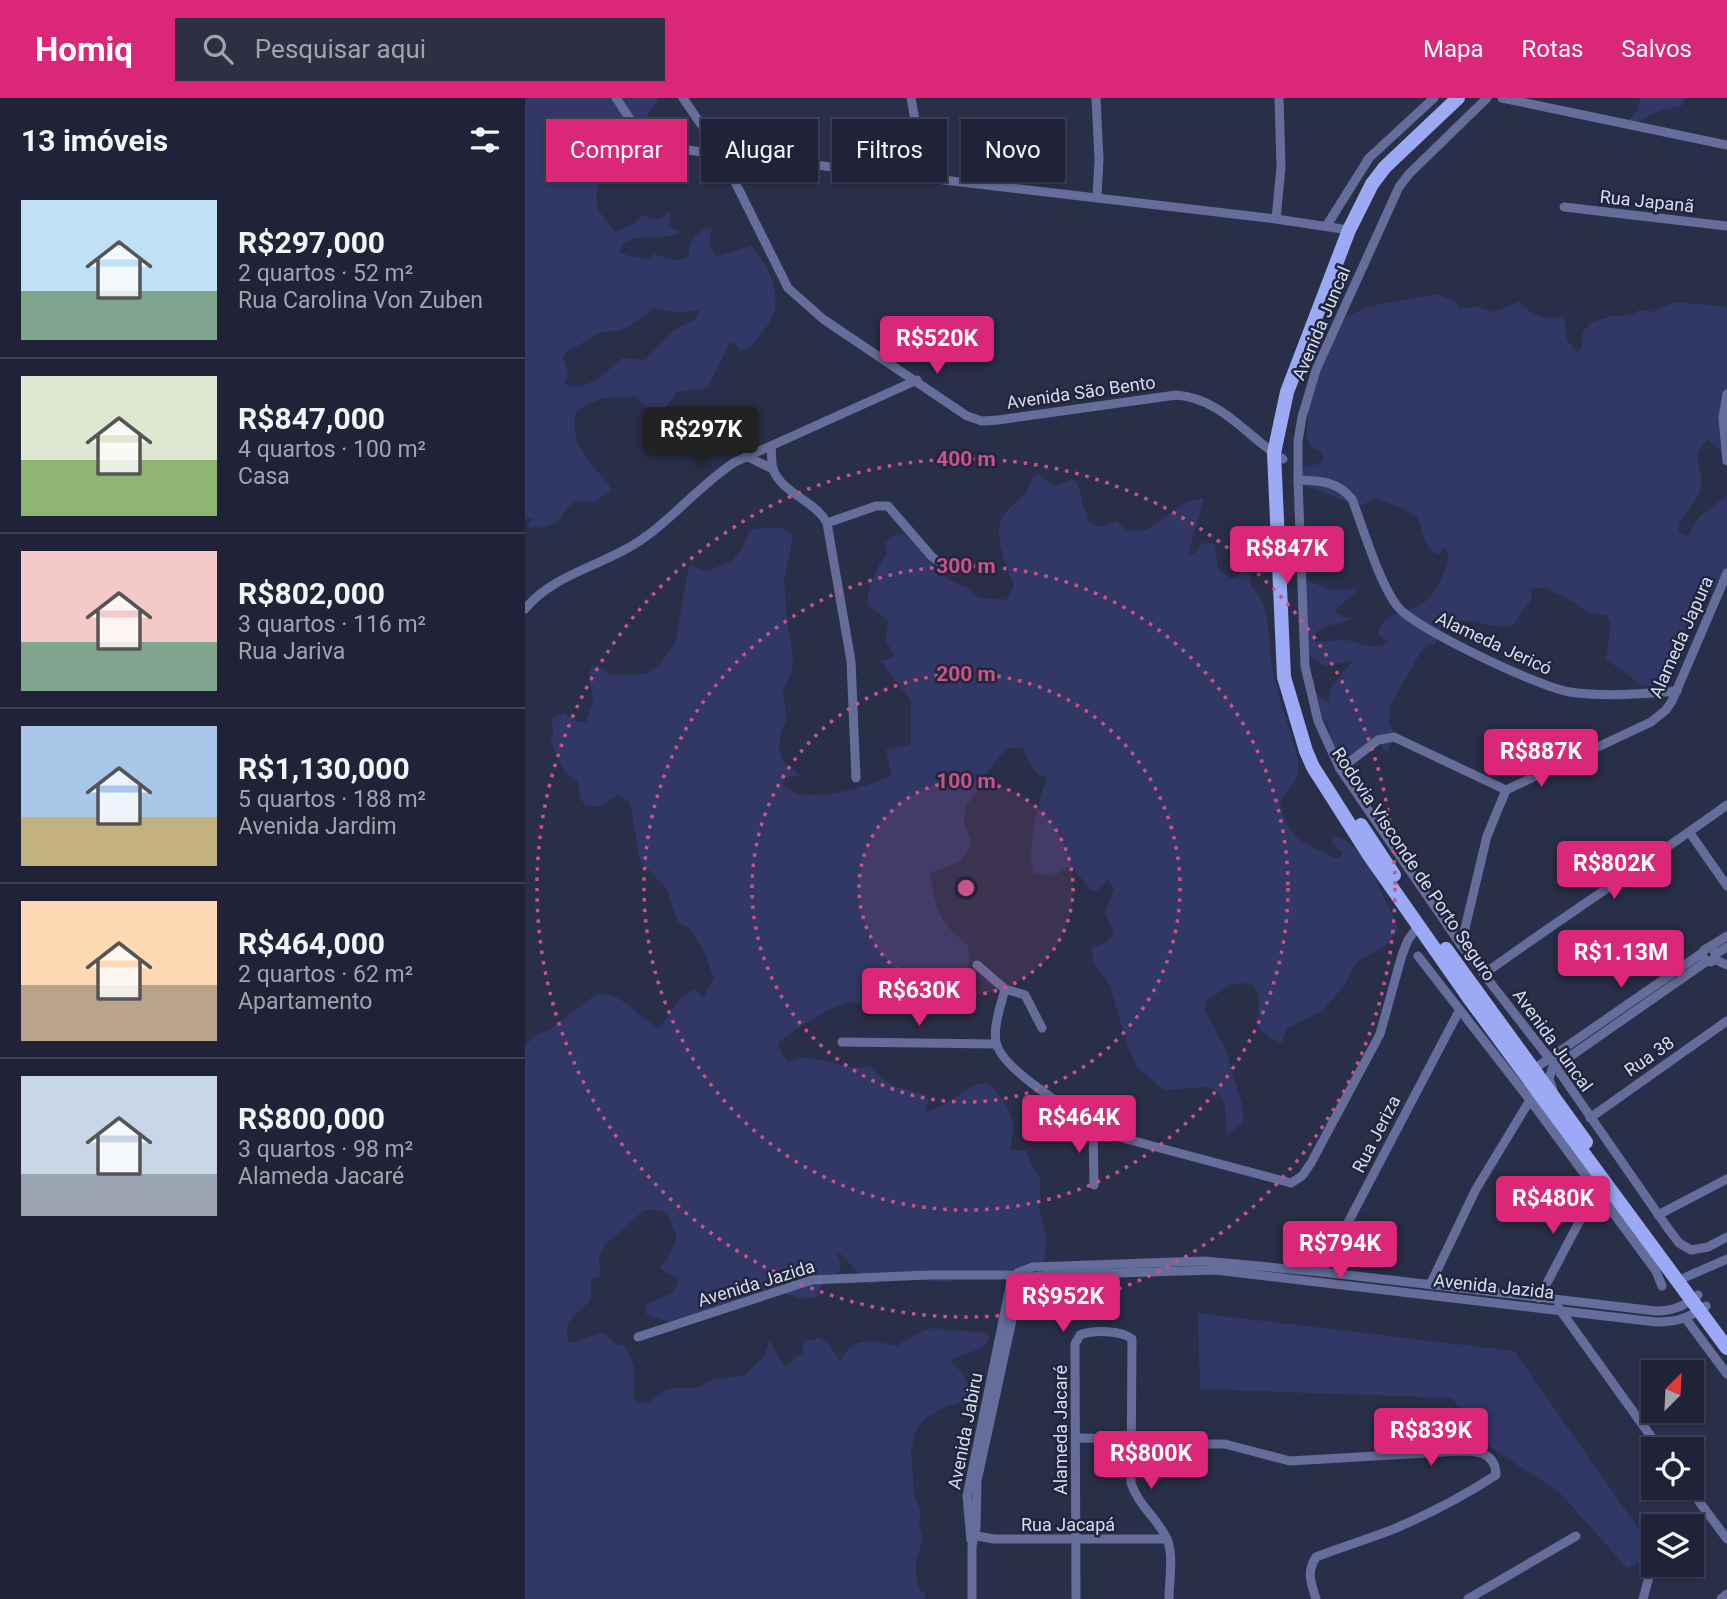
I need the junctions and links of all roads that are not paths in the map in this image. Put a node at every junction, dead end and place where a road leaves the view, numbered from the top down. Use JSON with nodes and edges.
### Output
{"nodes":[{"id":1,"x":616,"y":98,"type":"edge"},
{"id":2,"x":683,"y":98,"type":"edge"},
{"id":3,"x":911,"y":98,"type":"edge"},
{"id":4,"x":1096,"y":98,"type":"edge"},
{"id":5,"x":1279,"y":98,"type":"edge"},
{"id":6,"x":1434,"y":98,"type":"edge"},
{"id":7,"x":1458,"y":98,"type":"edge"},
{"id":8,"x":1470,"y":98,"type":"edge"},
{"id":9,"x":1487,"y":98,"type":"edge"},
{"id":10,"x":1502,"y":98,"type":"edge"},
{"id":11,"x":915,"y":119,"type":"edge"},
{"id":12,"x":701,"y":125,"type":"edge"},
{"id":13,"x":1727,"y":145,"type":"edge"},
{"id":14,"x":701,"y":152,"type":"edge"},
{"id":15,"x":947,"y":179,"type":"edge"},
{"id":16,"x":735,"y":182,"type":"edge"},
{"id":17,"x":1097,"y":197,"type":"junction"},
{"id":18,"x":1564,"y":207,"type":"dead end"},
{"id":19,"x":1276,"y":219,"type":"junction"},
{"id":20,"x":1327,"y":225,"type":"junction"},
{"id":21,"x":1727,"y":226,"type":"edge"},
{"id":22,"x":1349,"y":230,"type":"junction"},
{"id":23,"x":917,"y":380,"type":"junction"},
{"id":24,"x":1727,"y":394,"type":"edge"},
{"id":25,"x":771,"y":447,"type":"junction"},
{"id":26,"x":746,"y":456,"type":"junction"},
{"id":27,"x":1278,"y":456,"type":"junction"},
{"id":28,"x":1727,"y":461,"type":"edge"},
{"id":29,"x":773,"y":469,"type":"junction"},
{"id":30,"x":1298,"y":480,"type":"junction"},
{"id":31,"x":827,"y":523,"type":"junction"},
{"id":32,"x":954,"y":570,"type":"dead end"},
{"id":33,"x":1727,"y":572,"type":"edge"},
{"id":34,"x":525,"y":609,"type":"edge"},
{"id":35,"x":1677,"y":691,"type":"junction"},
{"id":36,"x":1340,"y":769,"type":"junction"},
{"id":37,"x":856,"y":778,"type":"dead end"},
{"id":38,"x":1506,"y":790,"type":"junction"},
{"id":39,"x":1727,"y":805,"type":"edge"},
{"id":40,"x":1690,"y":833,"type":"junction"},
{"id":41,"x":1727,"y":886,"type":"edge"},
{"id":42,"x":1418,"y":926,"type":"junction"},
{"id":43,"x":1727,"y":936,"type":"edge"},
{"id":44,"x":1461,"y":945,"type":"junction"},
{"id":45,"x":1727,"y":947,"type":"edge"},
{"id":46,"x":1710,"y":955,"type":"junction"},
{"id":47,"x":1418,"y":957,"type":"dead end"},
{"id":48,"x":977,"y":965,"type":"dead end"},
{"id":49,"x":1727,"y":965,"type":"edge"},
{"id":50,"x":1484,"y":974,"type":"junction"},
{"id":51,"x":1005,"y":989,"type":"junction"},
{"id":52,"x":1459,"y":1011,"type":"junction"},
{"id":53,"x":1727,"y":1021,"type":"edge"},
{"id":54,"x":1042,"y":1028,"type":"dead end"},
{"id":55,"x":842,"y":1042,"type":"dead end"},
{"id":56,"x":996,"y":1044,"type":"junction"},
{"id":57,"x":1552,"y":1062,"type":"junction"},
{"id":58,"x":1534,"y":1069,"type":"junction"},
{"id":59,"x":1533,"y":1096,"type":"junction"},
{"id":60,"x":1555,"y":1098,"type":"junction"},
{"id":61,"x":1590,"y":1118,"type":"junction"},
{"id":62,"x":1093,"y":1124,"type":"junction"},
{"id":63,"x":1727,"y":1179,"type":"edge"},
{"id":64,"x":1094,"y":1185,"type":"dead end"},
{"id":65,"x":1596,"y":1190,"type":"junction"},
{"id":66,"x":1658,"y":1215,"type":"junction"},
{"id":67,"x":1727,"y":1237,"type":"edge"},
{"id":68,"x":1727,"y":1259,"type":"edge"},
{"id":69,"x":1321,"y":1276,"type":"junction"},
{"id":70,"x":1686,"y":1277,"type":"junction"},
{"id":71,"x":1016,"y":1278,"type":"junction"},
{"id":72,"x":1662,"y":1286,"type":"dead end"},
{"id":73,"x":1429,"y":1289,"type":"junction"},
{"id":74,"x":1539,"y":1298,"type":"junction"},
{"id":75,"x":1553,"y":1299,"type":"junction"},
{"id":76,"x":1699,"y":1303,"type":"junction"},
{"id":77,"x":1559,"y":1310,"type":"junction"},
{"id":78,"x":1686,"y":1319,"type":"junction"},
{"id":79,"x":1727,"y":1334,"type":"edge"},
{"id":80,"x":638,"y":1337,"type":"dead end"},
{"id":81,"x":1727,"y":1348,"type":"edge"},
{"id":82,"x":1727,"y":1374,"type":"edge"},
{"id":83,"x":1651,"y":1437,"type":"edge"},
{"id":84,"x":1076,"y":1438,"type":"junction"},
{"id":85,"x":1133,"y":1442,"type":"junction"},
{"id":86,"x":1698,"y":1500,"type":"edge"},
{"id":87,"x":972,"y":1534,"type":"junction"},
{"id":88,"x":1576,"y":1536,"type":"dead end"},
{"id":89,"x":1167,"y":1539,"type":"junction"},
{"id":90,"x":1727,"y":1539,"type":"edge"},
{"id":91,"x":1076,"y":1540,"type":"junction"},
{"id":92,"x":1649,"y":1577,"type":"dead end"},
{"id":93,"x":1727,"y":1594,"type":"edge"},
{"id":94,"x":972,"y":1599,"type":"edge"},
{"id":95,"x":1076,"y":1599,"type":"edge"},
{"id":96,"x":1170,"y":1599,"type":"edge"},
{"id":97,"x":1316,"y":1599,"type":"edge"},
{"id":98,"x":1468,"y":1599,"type":"edge"},
{"id":99,"x":1643,"y":1599,"type":"edge"},
{"id":100,"x":1721,"y":1599,"type":"edge"}],
"edges":[{"from":1,"to":14,"type":"street"},
{"from":2,"to":12,"type":"street","name":"Avenida São Bento"},
{"from":3,"to":11,"type":"street"},
{"from":4,"to":17,"type":"street"},
{"from":5,"to":19,"type":"street"},
{"from":6,"to":20,"type":"street"},
{"from":7,"to":22,"type":"main road","name":"Rodovia Visconde de Porto Seguro"},
{"from":8,"to":27,"type":"main road","name":"Rodovia Visconde de Porto Seguro"},
{"from":9,"to":30,"type":"street","name":"Avenida Juncal"},
{"from":10,"to":13,"type":"street"},
{"from":15,"to":17,"type":"street"},
{"from":16,"to":23,"type":"street","name":"Avenida São Bento"},
{"from":17,"to":19,"type":"street"},
{"from":18,"to":21,"type":"street","name":"Rua Japanã"},
{"from":19,"to":20,"type":"street"},
{"from":20,"to":22,"type":"street"},
{"from":22,"to":27,"type":"main road","name":"Rodovia Visconde de Porto Seguro"},
{"from":23,"to":25,"type":"street"},
{"from":23,"to":27,"type":"street","name":"Avenida São Bento"},
{"from":24,"to":28,"type":"street"},
{"from":25,"to":26,"type":"street"},
{"from":25,"to":29,"type":"street"},
{"from":26,"to":29,"type":"street"},
{"from":26,"to":34,"type":"street"},
{"from":27,"to":42,"type":"main road","name":"Rodovia Visconde de Porto Seguro"},
{"from":27,"to":58,"type":"main road","name":"Rodovia Visconde de Porto Seguro"},
{"from":29,"to":31,"type":"street"},
{"from":30,"to":35,"type":"street","name":"Alameda Jericó"},
{"from":30,"to":36,"type":"street","name":"Avenida Juncal"},
{"from":31,"to":32,"type":"street"},
{"from":31,"to":37,"type":"street"},
{"from":33,"to":35,"type":"street","name":"Alameda Japura"},
{"from":35,"to":38,"type":"street","name":"Alameda Japura"},
{"from":36,"to":38,"type":"street"},
{"from":36,"to":44,"type":"street","name":"Avenida Juncal"},
{"from":38,"to":44,"type":"street"},
{"from":39,"to":40,"type":"street"},
{"from":40,"to":41,"type":"street"},
{"from":40,"to":50,"type":"street"},
{"from":42,"to":59,"type":"main road","name":"Rodovia Visconde de Porto Seguro"},
{"from":42,"to":62,"type":"street"},
{"from":43,"to":46,"type":"street"},
{"from":44,"to":50,"type":"street","name":"Avenida Juncal"},
{"from":45,"to":46,"type":"street"},
{"from":46,"to":49,"type":"street"},
{"from":46,"to":57,"type":"street"},
{"from":47,"to":52,"type":"street"},
{"from":48,"to":51,"type":"street"},
{"from":50,"to":57,"type":"street","name":"Avenida Juncal"},
{"from":51,"to":54,"type":"street"},
{"from":51,"to":56,"type":"street"},
{"from":52,"to":59,"type":"street"},
{"from":52,"to":69,"type":"street","name":"Rua Jeriza"},
{"from":53,"to":61,"type":"street","name":"Rua 38"},
{"from":55,"to":56,"type":"street"},
{"from":56,"to":62,"type":"street"},
{"from":57,"to":58,"type":"street"},
{"from":57,"to":60,"type":"street"},
{"from":57,"to":61,"type":"street","name":"Avenida Juncal"},
{"from":58,"to":59,"type":"main road"},
{"from":58,"to":60,"type":"main road","name":"Rodovia Visconde de Porto Seguro"},
{"from":59,"to":65,"type":"street"},
{"from":59,"to":73,"type":"street"},
{"from":59,"to":76,"type":"main road","name":"Rodovia Visconde de Porto Seguro"},
{"from":60,"to":70,"type":"main road","name":"Rodovia Visconde de Porto Seguro"},
{"from":61,"to":66,"type":"street","name":"Avenida Juncal"},
{"from":62,"to":64,"type":"street"},
{"from":63,"to":66,"type":"street"},
{"from":65,"to":72,"type":"street"},
{"from":65,"to":74,"type":"street"},
{"from":66,"to":67,"type":"street","name":"Avenida Juncal"},
{"from":68,"to":70,"type":"street"},
{"from":69,"to":71,"type":"street","name":"Avenida Jazida"},
{"from":69,"to":73,"type":"street","name":"Avenida Jazida"},
{"from":70,"to":76,"type":"main road","name":"Rodovia Visconde de Porto Seguro"},
{"from":71,"to":80,"type":"street","name":"Avenida Jazida"},
{"from":71,"to":87,"type":"street","name":"Avenida Jabiru"},
{"from":73,"to":74,"type":"street","name":"Avenida Jazida"},
{"from":73,"to":77,"type":"street","name":"Avenida Jazida"},
{"from":74,"to":75,"type":"street","name":"Avenida Jazida"},
{"from":75,"to":76,"type":"street","name":"Avenida Jazida"},
{"from":75,"to":77,"type":"street"},
{"from":76,"to":78,"type":"street","name":"Avenida Jazida"},
{"from":76,"to":79,"type":"main road"},
{"from":76,"to":81,"type":"main road"},
{"from":77,"to":78,"type":"street","name":"Avenida Jazida"},
{"from":77,"to":83,"type":"street"},
{"from":78,"to":82,"type":"street"},
{"from":84,"to":85,"type":"street"},
{"from":84,"to":85,"type":"street","name":"Alameda Jacaré"},
{"from":84,"to":91,"type":"street","name":"Alameda Jacaré"},
{"from":85,"to":89,"type":"street","name":"Alameda Jacaré"},
{"from":85,"to":97,"type":"street"},
{"from":86,"to":90,"type":"street"},
{"from":87,"to":91,"type":"street","name":"Rua Jacapá"},
{"from":87,"to":94,"type":"street","name":"Avenida Jabiru"},
{"from":88,"to":98,"type":"street"},
{"from":89,"to":91,"type":"street","name":"Rua Jacapá"},
{"from":89,"to":96,"type":"street"},
{"from":91,"to":95,"type":"street","name":"Alameda Jacaré"},
{"from":92,"to":99,"type":"street"},
{"from":93,"to":100,"type":"street"}]}
